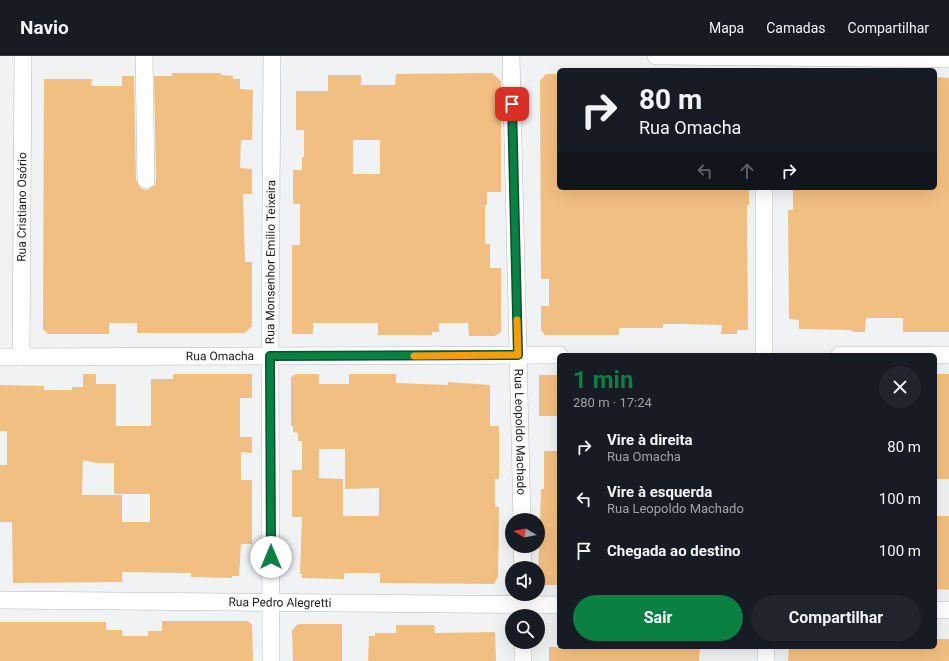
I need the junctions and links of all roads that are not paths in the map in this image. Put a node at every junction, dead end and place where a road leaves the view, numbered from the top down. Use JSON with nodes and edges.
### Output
{"nodes":[{"id":1,"x":23,"y":56,"type":"edge"},
{"id":2,"x":144,"y":56,"type":"edge"},
{"id":3,"x":272,"y":56,"type":"edge"},
{"id":4,"x":511,"y":56,"type":"edge"},
{"id":5,"x":656,"y":56,"type":"edge"},
{"id":6,"x":949,"y":60,"type":"edge"},
{"id":7,"x":765,"y":61,"type":"edge"},
{"id":8,"x":146,"y":180,"type":"dead end"},
{"id":9,"x":764,"y":190,"type":"edge"},
{"id":10,"x":764,"y":353,"type":"edge"},
{"id":11,"x":518,"y":355,"type":"junction"},
{"id":12,"x":557,"y":355,"type":"edge"},
{"id":13,"x":937,"y":355,"type":"edge"},
{"id":14,"x":949,"y":355,"type":"edge"},
{"id":15,"x":270,"y":356,"type":"junction"},
{"id":16,"x":21,"y":357,"type":"junction"},
{"id":17,"x":0,"y":358,"type":"edge"},
{"id":18,"x":522,"y":513,"type":"edge"},
{"id":19,"x":0,"y":600,"type":"edge"},
{"id":20,"x":272,"y":603,"type":"junction"},
{"id":21,"x":551,"y":604,"type":"edge"},
{"id":22,"x":523,"y":605,"type":"edge"},
{"id":23,"x":937,"y":610,"type":"edge"},
{"id":24,"x":949,"y":610,"type":"edge"},
{"id":25,"x":523,"y":649,"type":"edge"},
{"id":26,"x":766,"y":649,"type":"edge"},
{"id":27,"x":271,"y":661,"type":"edge"},
{"id":28,"x":523,"y":661,"type":"edge"},
{"id":29,"x":766,"y":661,"type":"edge"}],
"edges":[{"from":1,"to":16,"type":"street","name":"Rua Cristiano Osório"},
{"from":2,"to":8,"type":"street"},
{"from":3,"to":15,"type":"street","name":"Rua Monsenhor Emilio Teixeira"},
{"from":4,"to":11,"type":"street","name":"Rua Leopoldo Machado"},
{"from":5,"to":7,"type":"street"},
{"from":6,"to":7,"type":"street"},
{"from":9,"to":10,"type":"street"},
{"from":11,"to":12,"type":"street","name":"Rua Omacha"},
{"from":11,"to":15,"type":"street","name":"Rua Omacha"},
{"from":11,"to":18,"type":"street","name":"Rua Leopoldo Machado"},
{"from":13,"to":14,"type":"street"},
{"from":15,"to":16,"type":"street","name":"Rua Omacha"},
{"from":15,"to":20,"type":"street","name":"Rua Monsenhor Emilio Teixeira"},
{"from":16,"to":17,"type":"street","name":"Rua Omacha"},
{"from":19,"to":20,"type":"street","name":"Rua Pedro Alegretti"},
{"from":20,"to":22,"type":"street","name":"Rua Pedro Alegretti"},
{"from":20,"to":27,"type":"street","name":"Rua Monsenhor Emilio Teixeira"},
{"from":21,"to":22,"type":"street","name":"Rua Pedro Alegretti"},
{"from":23,"to":24,"type":"street"},
{"from":25,"to":28,"type":"street"},
{"from":26,"to":29,"type":"street"}]}
